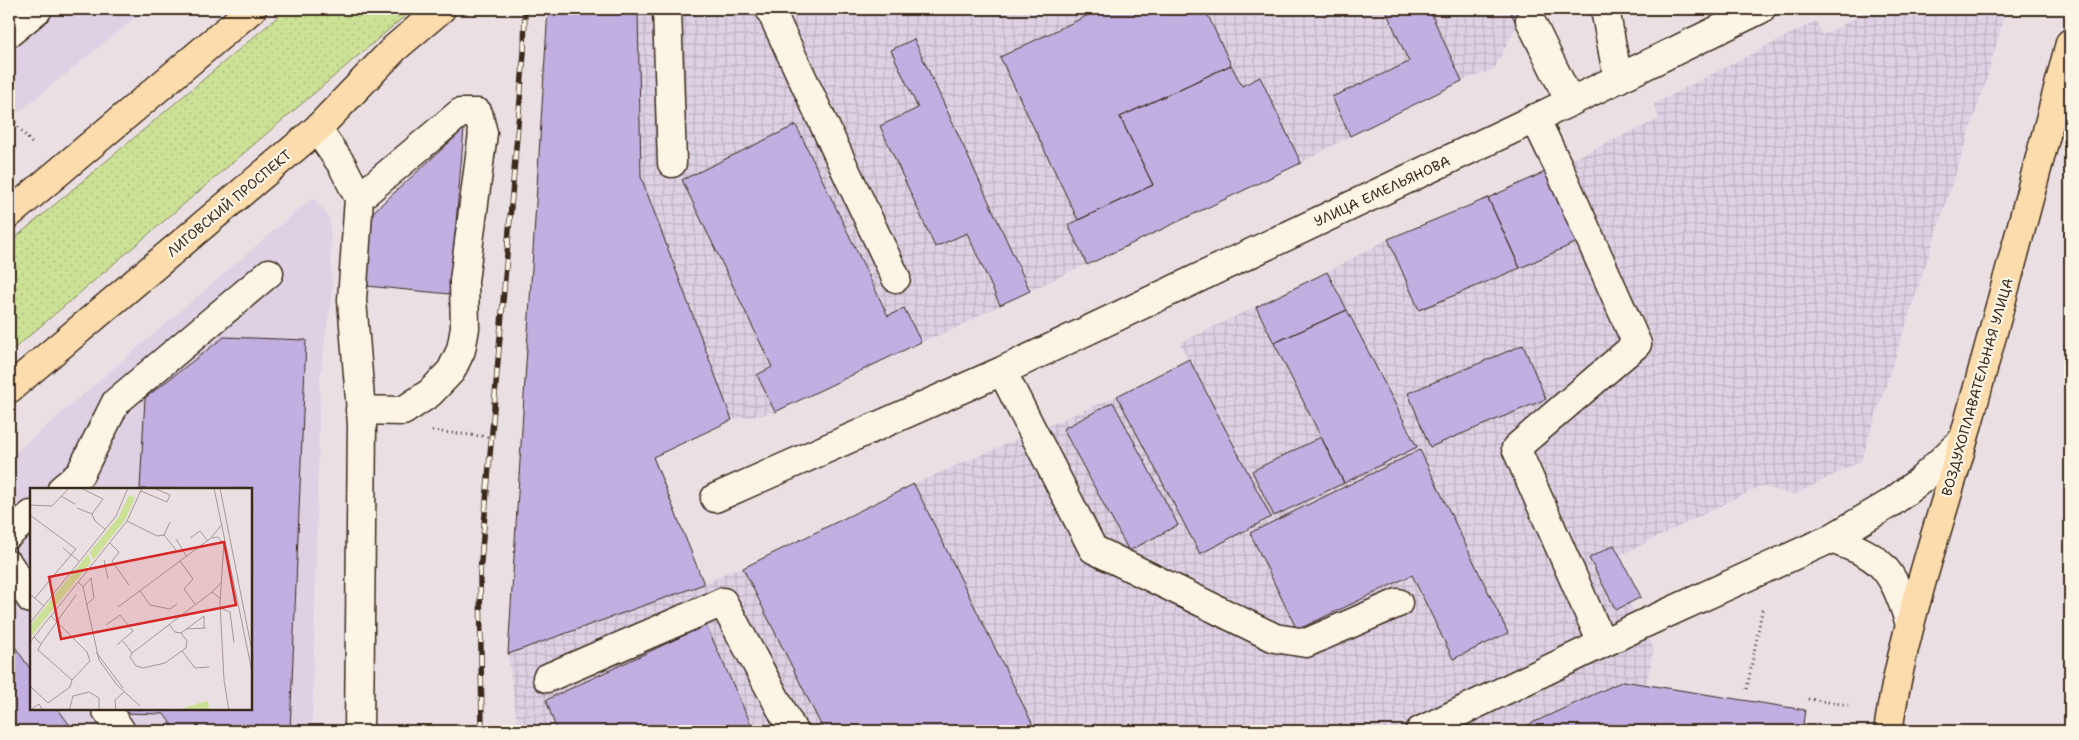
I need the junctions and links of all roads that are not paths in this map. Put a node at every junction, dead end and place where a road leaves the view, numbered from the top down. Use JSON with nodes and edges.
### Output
{"nodes":[{"id":1,"x":38,"y":9,"type":"edge"},
{"id":2,"x":252,"y":9,"type":"edge"},
{"id":3,"x":441,"y":9,"type":"edge"},
{"id":4,"x":667,"y":9,"type":"edge"},
{"id":5,"x":770,"y":9,"type":"edge"},
{"id":6,"x":1605,"y":9,"type":"edge"},
{"id":7,"x":1761,"y":9,"type":"edge"},
{"id":8,"x":1530,"y":20,"type":"dead end"},
{"id":9,"x":9,"y":33,"type":"edge"},
{"id":10,"x":2070,"y":43,"type":"edge"},
{"id":11,"x":1618,"y":79,"type":"junction"},
{"id":12,"x":1570,"y":102,"type":"junction"},
{"id":13,"x":1535,"y":118,"type":"junction"},
{"id":14,"x":317,"y":129,"type":"junction"},
{"id":15,"x":672,"y":163,"type":"dead end"},
{"id":16,"x":359,"y":198,"type":"junction"},
{"id":17,"x":9,"y":214,"type":"edge"},
{"id":18,"x":270,"y":273,"type":"dead end"},
{"id":19,"x":896,"y":278,"type":"dead end"},
{"id":20,"x":1002,"y":371,"type":"junction"},
{"id":21,"x":9,"y":389,"type":"edge"},
{"id":22,"x":360,"y":410,"type":"junction"},
{"id":23,"x":1963,"y":440,"type":"junction"},
{"id":24,"x":63,"y":488,"type":"edge"},
{"id":25,"x":715,"y":498,"type":"dead end"},
{"id":26,"x":30,"y":516,"type":"edge"},
{"id":27,"x":9,"y":534,"type":"edge"},
{"id":28,"x":1830,"y":539,"type":"junction"},
{"id":29,"x":9,"y":565,"type":"edge"},
{"id":30,"x":30,"y":597,"type":"edge"},
{"id":31,"x":1398,"y":603,"type":"dead end"},
{"id":32,"x":1909,"y":622,"type":"junction"},
{"id":33,"x":1602,"y":643,"type":"junction"},
{"id":34,"x":548,"y":678,"type":"dead end"},
{"id":35,"x":107,"y":710,"type":"edge"},
{"id":36,"x":121,"y":731,"type":"edge"},
{"id":37,"x":359,"y":731,"type":"edge"},
{"id":38,"x":793,"y":731,"type":"edge"},
{"id":39,"x":1420,"y":731,"type":"edge"},
{"id":40,"x":1888,"y":731,"type":"edge"}],
"edges":[{"from":1,"to":9,"type":"street"},
{"from":2,"to":17,"type":"main road"},
{"from":3,"to":14,"type":"main road","name":"ЛИГОВСКИЙ ПРОСПЕКТ"},
{"from":4,"to":15,"type":"street"},
{"from":5,"to":19,"type":"street"},
{"from":6,"to":11,"type":"street"},
{"from":7,"to":11,"type":"street","name":"УЛИЦА ЕМЕЛЬЯНОВА"},
{"from":8,"to":12,"type":"street"},
{"from":10,"to":23,"type":"main road","name":"ВОЗДУХОПЛАВАТЕЛЬНАЯ УЛИЦА"},
{"from":11,"to":12,"type":"street","name":"УЛИЦА ЕМЕЛЬЯНОВА"},
{"from":12,"to":13,"type":"street","name":"УЛИЦА ЕМЕЛЬЯНОВА"},
{"from":13,"to":20,"type":"street","name":"УЛИЦА ЕМЕЛЬЯНОВА"},
{"from":13,"to":33,"type":"street"},
{"from":14,"to":16,"type":"street"},
{"from":14,"to":21,"type":"main road","name":"ЛИГОВСКИЙ ПРОСПЕКТ"},
{"from":16,"to":22,"type":"street"},
{"from":16,"to":22,"type":"street"},
{"from":18,"to":24,"type":"street"},
{"from":20,"to":25,"type":"street","name":"УЛИЦА ЕМЕЛЬЯНОВА"},
{"from":20,"to":31,"type":"street"},
{"from":22,"to":37,"type":"street"},
{"from":23,"to":28,"type":"street"},
{"from":23,"to":32,"type":"main road","name":"ВОЗДУХОПЛАВАТЕЛЬНАЯ УЛИЦА"},
{"from":26,"to":27,"type":"street"},
{"from":28,"to":32,"type":"street"},
{"from":28,"to":33,"type":"street"},
{"from":29,"to":30,"type":"street"},
{"from":32,"to":40,"type":"main road","name":"ВОЗДУХОПЛАВАТЕЛЬНАЯ УЛИЦА"},
{"from":33,"to":39,"type":"street"},
{"from":34,"to":38,"type":"street"},
{"from":35,"to":36,"type":"street"}]}
